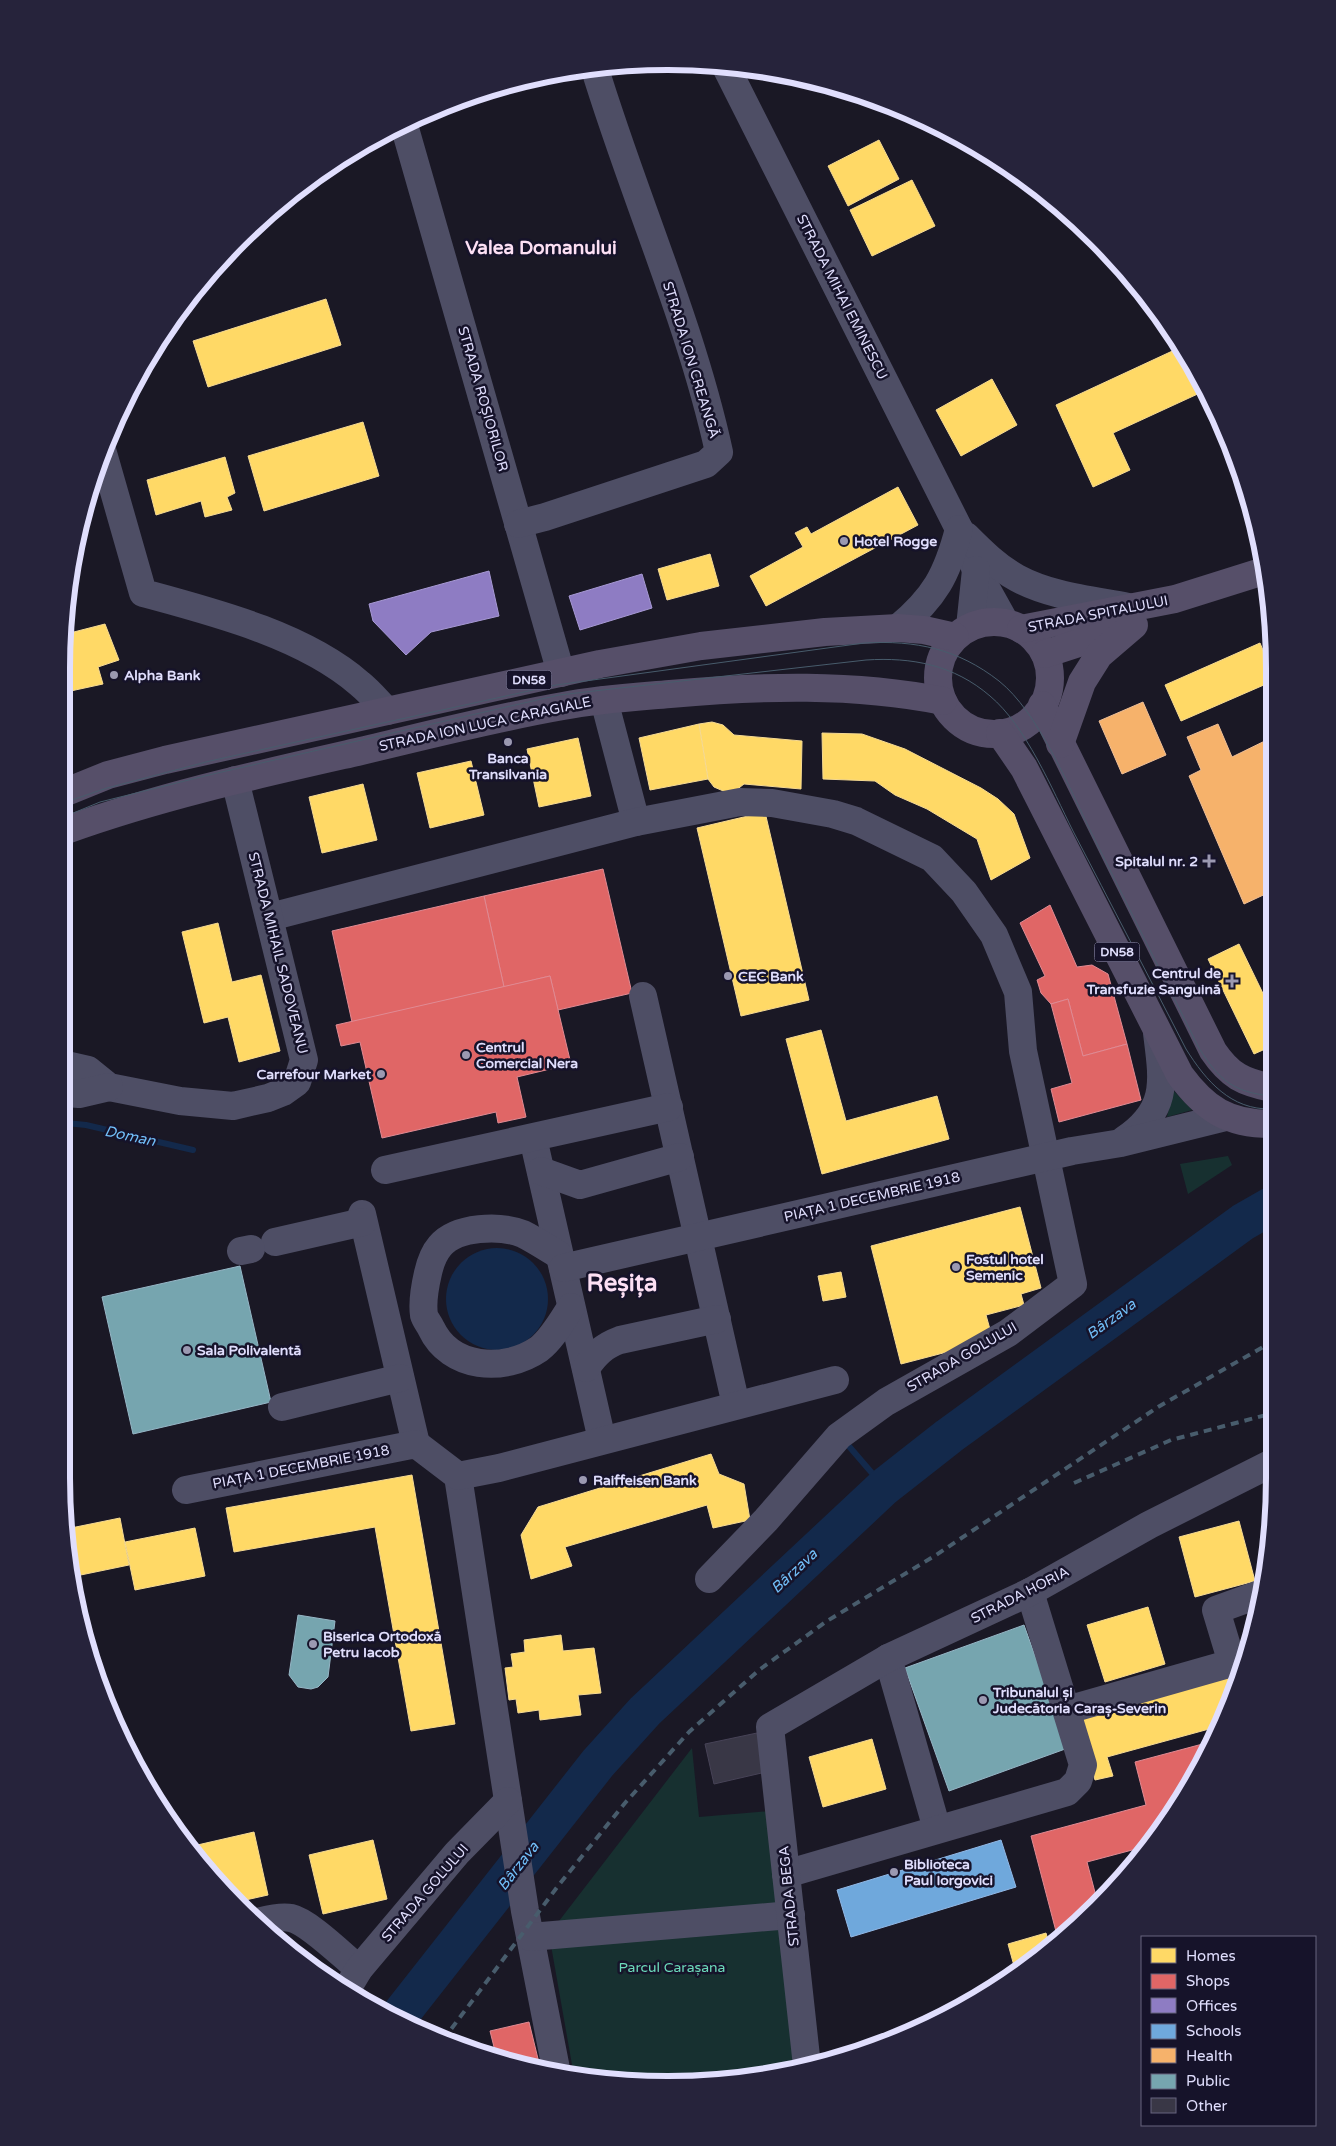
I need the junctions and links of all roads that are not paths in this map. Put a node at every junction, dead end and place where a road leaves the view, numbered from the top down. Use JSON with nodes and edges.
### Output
{"nodes":[{"id":1,"x":729,"y":73,"type":"edge"},
{"id":2,"x":597,"y":74,"type":"edge"},
{"id":3,"x":406,"y":131,"type":"edge"},
{"id":4,"x":106,"y":465,"type":"edge"},
{"id":5,"x":518,"y":524,"type":"junction"},
{"id":6,"x":959,"y":529,"type":"junction"},
{"id":7,"x":976,"y":570,"type":"junction"},
{"id":8,"x":1258,"y":573,"type":"edge"},
{"id":9,"x":1131,"y":616,"type":"junction"},
{"id":10,"x":1013,"y":625,"type":"junction"},
{"id":11,"x":898,"y":628,"type":"junction"},
{"id":12,"x":963,"y":632,"type":"junction"},
{"id":13,"x":1045,"y":654,"type":"junction"},
{"id":14,"x":561,"y":673,"type":"junction"},
{"id":15,"x":604,"y":700,"type":"junction"},
{"id":16,"x":943,"y":701,"type":"junction"},
{"id":17,"x":1042,"y":706,"type":"junction"},
{"id":18,"x":387,"y":711,"type":"junction"},
{"id":19,"x":1000,"y":733,"type":"junction"},
{"id":20,"x":1060,"y":744,"type":"junction"},
{"id":21,"x":108,"y":776,"type":"junction"},
{"id":22,"x":235,"y":780,"type":"junction"},
{"id":23,"x":70,"y":785,"type":"edge"},
{"id":24,"x":70,"y":790,"type":"edge"},
{"id":25,"x":636,"y":822,"type":"junction"},
{"id":26,"x":70,"y":829,"type":"edge"},
{"id":27,"x":270,"y":917,"type":"junction"},
{"id":28,"x":644,"y":996,"type":"dead end"},
{"id":29,"x":1157,"y":1029,"type":"junction"},
{"id":30,"x":70,"y":1066,"type":"edge"},
{"id":31,"x":109,"y":1086,"type":"junction"},
{"id":32,"x":1266,"y":1087,"type":"edge"},
{"id":33,"x":70,"y":1093,"type":"edge"},
{"id":34,"x":669,"y":1107,"type":"junction"},
{"id":35,"x":1226,"y":1117,"type":"junction"},
{"id":36,"x":1266,"y":1124,"type":"edge"},
{"id":37,"x":533,"y":1138,"type":"junction"},
{"id":38,"x":1121,"y":1142,"type":"junction"},
{"id":39,"x":680,"y":1157,"type":"junction"},
{"id":40,"x":1045,"y":1157,"type":"junction"},
{"id":41,"x":385,"y":1170,"type":"dead end"},
{"id":42,"x":541,"y":1171,"type":"junction"},
{"id":43,"x":698,"y":1237,"type":"junction"},
{"id":44,"x":258,"y":1247,"type":"dead end"},
{"id":45,"x":561,"y":1261,"type":"junction"},
{"id":46,"x":571,"y":1307,"type":"junction"},
{"id":47,"x":424,"y":1315,"type":"junction"},
{"id":48,"x":717,"y":1319,"type":"junction"},
{"id":49,"x":387,"y":1323,"type":"junction"},
{"id":50,"x":586,"y":1368,"type":"junction"},
{"id":51,"x":400,"y":1378,"type":"junction"},
{"id":52,"x":835,"y":1380,"type":"dead end"},
{"id":53,"x":736,"y":1405,"type":"junction"},
{"id":54,"x":282,"y":1407,"type":"dead end"},
{"id":55,"x":602,"y":1440,"type":"junction"},
{"id":56,"x":416,"y":1444,"type":"junction"},
{"id":57,"x":1266,"y":1466,"type":"edge"},
{"id":58,"x":458,"y":1476,"type":"junction"},
{"id":59,"x":186,"y":1490,"type":"dead end"},
{"id":60,"x":709,"y":1579,"type":"dead end"},
{"id":61,"x":1030,"y":1592,"type":"junction"},
{"id":62,"x":1255,"y":1596,"type":"edge"},
{"id":63,"x":888,"y":1658,"type":"junction"},
{"id":64,"x":1067,"y":1710,"type":"junction"},
{"id":65,"x":770,"y":1727,"type":"joint"},
{"id":66,"x":509,"y":1808,"type":"junction"},
{"id":67,"x":937,"y":1829,"type":"junction"},
{"id":68,"x":786,"y":1874,"type":"junction"},
{"id":69,"x":791,"y":1915,"type":"junction"},
{"id":70,"x":265,"y":1920,"type":"edge"},
{"id":71,"x":527,"y":1924,"type":"junction"},
{"id":72,"x":353,"y":1979,"type":"edge"},
{"id":73,"x":806,"y":2060,"type":"edge"},
{"id":74,"x":555,"y":2066,"type":"edge"}],
"edges":[{"from":1,"to":6,"type":"street","name":"STRADA MIHAI EMINESCU"},
{"from":2,"to":5,"type":"street","name":"STRADA ION CREANGĂ"},
{"from":3,"to":5,"type":"street","name":"STRADA ROȘIORILOR"},
{"from":4,"to":18,"type":"street"},
{"from":5,"to":14,"type":"street","name":"STRADA ROȘIORILOR"},
{"from":6,"to":7,"type":"street","name":"STRADA MIHAI EMINESCU"},
{"from":6,"to":9,"type":"street","name":"STRADA MIHAI EMINESCU"},
{"from":6,"to":11,"type":"street"},
{"from":7,"to":10,"type":"street","name":"STRADA MIHAI EMINESCU"},
{"from":7,"to":12,"type":"street","name":"STRADA MIHAI EMINESCU"},
{"from":8,"to":9,"type":"main road","name":"STRADA SPITALULUI"},
{"from":9,"to":10,"type":"main road","name":"STRADA SPITALULUI"},
{"from":9,"to":13,"type":"main road","name":"STRADA SPITALULUI"},
{"from":9,"to":20,"type":"main road"},
{"from":10,"to":12,"type":"main road","number":"DN58"},
{"from":10,"to":13,"type":"main road"},
{"from":11,"to":12,"type":"main road","number":"DN58"},
{"from":11,"to":14,"type":"main road","number":"DN58"},
{"from":12,"to":16,"type":"main road"},
{"from":13,"to":17,"type":"main road"},
{"from":14,"to":18,"type":"main road","number":"DN58"},
{"from":15,"to":16,"type":"main road","name":"STRADA ION LUCA CARAGIALE","number":"DN58"},
{"from":15,"to":22,"type":"main road","name":"STRADA ION LUCA CARAGIALE","number":"DN58"},
{"from":15,"to":25,"type":"street"},
{"from":16,"to":19,"type":"main road"},
{"from":17,"to":19,"type":"main road"},
{"from":17,"to":20,"type":"main road","number":"DN58"},
{"from":18,"to":21,"type":"main road","number":"DN58"},
{"from":19,"to":29,"type":"main road","number":"DN58"},
{"from":20,"to":32,"type":"main road","number":"DN58"},
{"from":21,"to":23,"type":"main road","number":"DN58"},
{"from":21,"to":24,"type":"main road"},
{"from":22,"to":26,"type":"main road","name":"STRADA ION LUCA CARAGIALE","number":"DN58"},
{"from":22,"to":27,"type":"street","name":"STRADA MIHAIL SADOVEANU"},
{"from":25,"to":27,"type":"street"},
{"from":25,"to":40,"type":"street"},
{"from":27,"to":31,"type":"street","name":"STRADA MIHAIL SADOVEANU"},
{"from":28,"to":34,"type":"street"},
{"from":29,"to":35,"type":"main road","number":"DN58"},
{"from":29,"to":38,"type":"street"},
{"from":30,"to":31,"type":"street","name":"STRADA MIHAIL SADOVEANU"},
{"from":31,"to":33,"type":"street","name":"STRADA MIHAIL SADOVEANU"},
{"from":34,"to":37,"type":"street"},
{"from":34,"to":39,"type":"street"},
{"from":35,"to":36,"type":"main road","number":"DN58"},
{"from":35,"to":38,"type":"street"},
{"from":37,"to":41,"type":"street"},
{"from":37,"to":42,"type":"street"},
{"from":38,"to":40,"type":"street"},
{"from":39,"to":42,"type":"street"},
{"from":39,"to":43,"type":"street"},
{"from":40,"to":43,"type":"street","name":"PIAȚA 1 DECEMBRIE 1918"},
{"from":40,"to":60,"type":"street","name":"STRADA GOLULUI"},
{"from":42,"to":45,"type":"street"},
{"from":43,"to":45,"type":"street","name":"PIAȚA 1 DECEMBRIE 1918"},
{"from":43,"to":48,"type":"street"},
{"from":44,"to":49,"type":"street"},
{"from":45,"to":46,"type":"street"},
{"from":45,"to":47,"type":"street"},
{"from":46,"to":47,"type":"street"},
{"from":46,"to":50,"type":"street"},
{"from":47,"to":49,"type":"street"},
{"from":48,"to":50,"type":"street"},
{"from":48,"to":53,"type":"street"},
{"from":49,"to":51,"type":"street"},
{"from":50,"to":55,"type":"street"},
{"from":51,"to":54,"type":"street"},
{"from":51,"to":56,"type":"street"},
{"from":52,"to":53,"type":"street"},
{"from":53,"to":55,"type":"street"},
{"from":55,"to":58,"type":"street"},
{"from":56,"to":58,"type":"street"},
{"from":56,"to":59,"type":"street","name":"PIAȚA 1 DECEMBRIE 1918"},
{"from":57,"to":61,"type":"street","name":"STRADA HORIA"},
{"from":58,"to":66,"type":"street"},
{"from":61,"to":63,"type":"street","name":"STRADA HORIA"},
{"from":61,"to":64,"type":"street"},
{"from":62,"to":64,"type":"street"},
{"from":63,"to":65,"type":"street","name":"STRADA HORIA"},
{"from":63,"to":67,"type":"street"},
{"from":64,"to":67,"type":"street"},
{"from":65,"to":68,"type":"street","name":"STRADA BEGA"},
{"from":66,"to":71,"type":"street"},
{"from":66,"to":72,"type":"street","name":"STRADA GOLULUI"},
{"from":67,"to":68,"type":"street"},
{"from":68,"to":69,"type":"street","name":"STRADA BEGA"},
{"from":69,"to":71,"type":"street"},
{"from":69,"to":73,"type":"street","name":"STRADA BEGA"},
{"from":70,"to":72,"type":"street"},
{"from":71,"to":74,"type":"street"}]}
